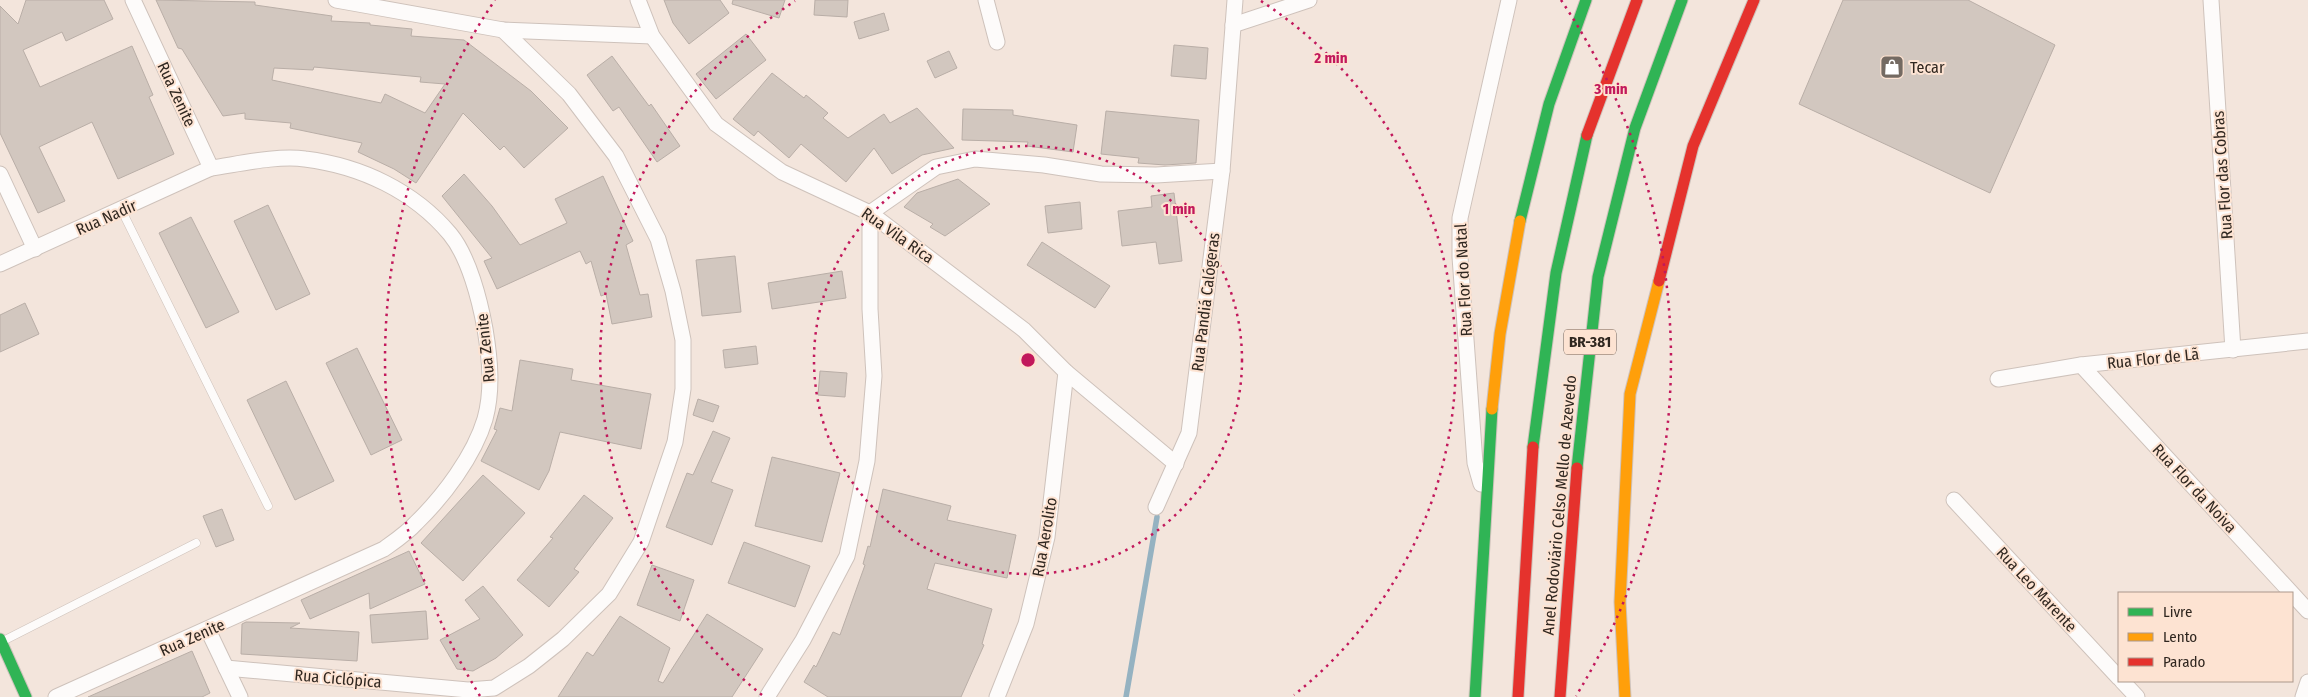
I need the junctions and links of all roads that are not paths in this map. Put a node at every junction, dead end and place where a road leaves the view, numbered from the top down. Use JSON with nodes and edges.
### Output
{"nodes":[{"id":1,"x":133,"y":0,"type":"edge"},
{"id":2,"x":336,"y":0,"type":"edge"},
{"id":3,"x":638,"y":0,"type":"edge"},
{"id":4,"x":986,"y":0,"type":"edge"},
{"id":5,"x":1235,"y":0,"type":"edge"},
{"id":6,"x":1310,"y":0,"type":"edge"},
{"id":7,"x":1509,"y":0,"type":"edge"},
{"id":8,"x":1586,"y":0,"type":"edge"},
{"id":9,"x":1637,"y":0,"type":"edge"},
{"id":10,"x":1682,"y":0,"type":"edge"},
{"id":11,"x":1754,"y":0,"type":"edge"},
{"id":12,"x":2211,"y":0,"type":"edge"},
{"id":13,"x":1233,"y":25,"type":"junction"},
{"id":14,"x":503,"y":30,"type":"junction"},
{"id":15,"x":652,"y":36,"type":"junction"},
{"id":16,"x":997,"y":42,"type":"dead end"},
{"id":17,"x":211,"y":168,"type":"junction"},
{"id":18,"x":1222,"y":171,"type":"junction"},
{"id":19,"x":0,"y":174,"type":"edge"},
{"id":20,"x":122,"y":209,"type":"junction"},
{"id":21,"x":870,"y":213,"type":"junction"},
{"id":22,"x":35,"y":249,"type":"junction"},
{"id":23,"x":0,"y":264,"type":"edge"},
{"id":24,"x":2308,"y":341,"type":"edge"},
{"id":25,"x":2233,"y":350,"type":"junction"},
{"id":26,"x":2082,"y":365,"type":"junction"},
{"id":27,"x":1066,"y":372,"type":"junction"},
{"id":28,"x":1998,"y":379,"type":"dead end"},
{"id":29,"x":1176,"y":464,"type":"junction"},
{"id":30,"x":1954,"y":500,"type":"dead end"},
{"id":31,"x":1486,"y":504,"type":"junction"},
{"id":32,"x":268,"y":506,"type":"dead end"},
{"id":33,"x":1156,"y":507,"type":"dead end"},
{"id":34,"x":196,"y":544,"type":"dead end"},
{"id":35,"x":2291,"y":592,"type":"edge"},
{"id":36,"x":2293,"y":595,"type":"edge"},
{"id":37,"x":2308,"y":611,"type":"edge"},
{"id":38,"x":208,"y":630,"type":"junction"},
{"id":39,"x":0,"y":640,"type":"edge"},
{"id":40,"x":226,"y":668,"type":"junction"},
{"id":41,"x":2118,"y":677,"type":"edge"},
{"id":42,"x":2123,"y":682,"type":"edge"},
{"id":43,"x":2308,"y":682,"type":"edge"},
{"id":44,"x":473,"y":694,"type":"edge"},
{"id":45,"x":26,"y":697,"type":"edge"},
{"id":46,"x":56,"y":697,"type":"edge"},
{"id":47,"x":240,"y":697,"type":"edge"},
{"id":48,"x":767,"y":697,"type":"edge"},
{"id":49,"x":997,"y":697,"type":"edge"},
{"id":50,"x":1475,"y":697,"type":"edge"},
{"id":51,"x":1518,"y":697,"type":"edge"},
{"id":52,"x":1560,"y":697,"type":"edge"},
{"id":53,"x":1625,"y":697,"type":"edge"},
{"id":54,"x":2137,"y":697,"type":"edge"},
{"id":55,"x":2303,"y":697,"type":"edge"}],
"edges":[{"from":1,"to":17,"type":"street","name":"Rua Zenite"},
{"from":2,"to":14,"type":"street"},
{"from":3,"to":15,"type":"street","name":"Rua Vila Rica"},
{"from":4,"to":16,"type":"street"},
{"from":5,"to":13,"type":"street","name":"Rua Pandiá Calógeras"},
{"from":6,"to":13,"type":"street"},
{"from":7,"to":31,"type":"street","name":"Rua Flor do Natal"},
{"from":8,"to":31,"type":"main road"},
{"from":9,"to":51,"type":"main road","name":"Anel Rodoviário Celso Mello de Azevedo","number":"BR-381"},
{"from":10,"to":52,"type":"main road","name":"Anel Rodoviário Celso Mello de Azevedo","number":"BR-381"},
{"from":11,"to":53,"type":"main road"},
{"from":12,"to":25,"type":"street","name":"Rua Flor das Cobras"},
{"from":13,"to":18,"type":"street","name":"Rua Pandiá Calógeras"},
{"from":14,"to":15,"type":"street"},
{"from":14,"to":44,"type":"street","name":"Rua Ciclópica"},
{"from":15,"to":21,"type":"street","name":"Rua Vila Rica"},
{"from":17,"to":20,"type":"street","name":"Rua Nadir"},
{"from":17,"to":38,"type":"street","name":"Rua Zenite"},
{"from":18,"to":21,"type":"street"},
{"from":18,"to":29,"type":"street","name":"Rua Pandiá Calógeras"},
{"from":19,"to":22,"type":"street"},
{"from":20,"to":22,"type":"street","name":"Rua Nadir"},
{"from":20,"to":32,"type":"lane"},
{"from":21,"to":27,"type":"street","name":"Rua Vila Rica"},
{"from":21,"to":48,"type":"street"},
{"from":22,"to":23,"type":"street","name":"Rua Nadir"},
{"from":24,"to":25,"type":"street","name":"Rua Flor de Lã"},
{"from":25,"to":26,"type":"street","name":"Rua Flor de Lã"},
{"from":26,"to":28,"type":"street","name":"Rua Flor de Lã"},
{"from":26,"to":35,"type":"street","name":"Rua Flor da Noiva"},
{"from":27,"to":29,"type":"street","name":"Rua Vila Rica"},
{"from":27,"to":49,"type":"street","name":"Rua Aerolito"},
{"from":29,"to":33,"type":"street","name":"Rua Pandiá Calógeras"},
{"from":30,"to":41,"type":"street","name":"Rua Leo Marente"},
{"from":31,"to":50,"type":"main road"},
{"from":34,"to":39,"type":"lane"},
{"from":36,"to":37,"type":"street","name":"Rua Flor da Noiva"},
{"from":38,"to":40,"type":"street"},
{"from":38,"to":46,"type":"street","name":"Rua Zenite"},
{"from":39,"to":45,"type":"main road"},
{"from":40,"to":44,"type":"street","name":"Rua Ciclópica"},
{"from":40,"to":47,"type":"street"},
{"from":42,"to":54,"type":"street","name":"Rua Leo Marente"},
{"from":43,"to":55,"type":"street"}]}
